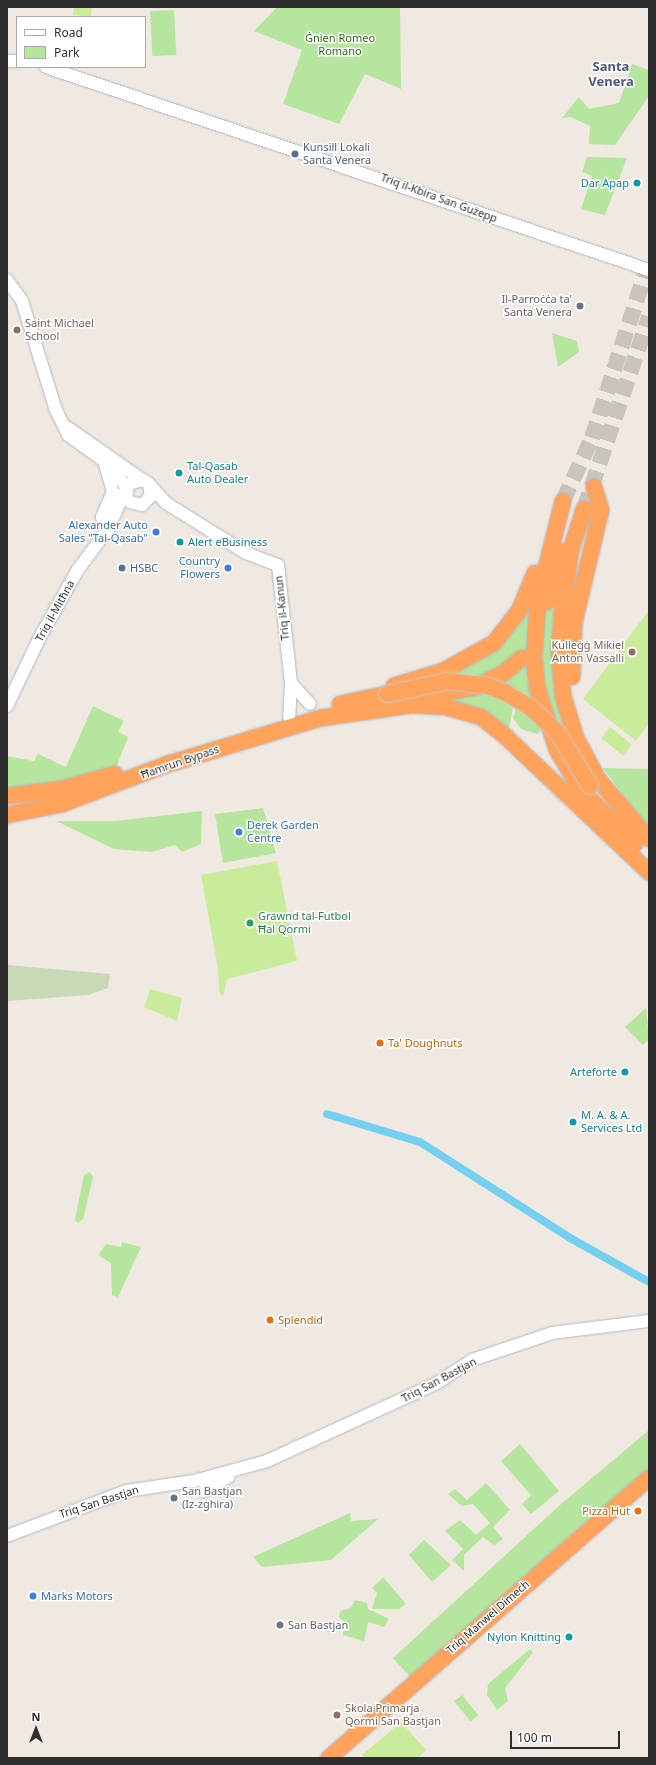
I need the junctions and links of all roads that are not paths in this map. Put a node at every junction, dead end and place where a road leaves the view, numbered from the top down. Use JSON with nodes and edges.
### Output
{"nodes":[{"id":1,"x":49,"y":68,"type":"edge"},
{"id":2,"x":649,"y":270,"type":"edge"},
{"id":3,"x":7,"y":280,"type":"edge"},
{"id":4,"x":65,"y":427,"type":"junction"},
{"id":5,"x":103,"y":461,"type":"junction"},
{"id":6,"x":145,"y":482,"type":"junction"},
{"id":7,"x":594,"y":487,"type":"dead end"},
{"id":8,"x":126,"y":489,"type":"junction"},
{"id":9,"x":142,"y":503,"type":"junction"},
{"id":10,"x":166,"y":503,"type":"junction"},
{"id":11,"x":107,"y":522,"type":"junction"},
{"id":12,"x":546,"y":603,"type":"dead end"},
{"id":13,"x":522,"y":658,"type":"dead end"},
{"id":14,"x":291,"y":682,"type":"junction"},
{"id":15,"x":310,"y":704,"type":"dead end"},
{"id":16,"x":340,"y":704,"type":"junction"},
{"id":17,"x":7,"y":706,"type":"edge"},
{"id":18,"x":355,"y":711,"type":"junction"},
{"id":19,"x":444,"y":714,"type":"dead end"},
{"id":20,"x":289,"y":717,"type":"junction"},
{"id":21,"x":321,"y":718,"type":"junction"},
{"id":22,"x":587,"y":755,"type":"junction"},
{"id":23,"x":164,"y":761,"type":"junction"},
{"id":24,"x":7,"y":799,"type":"edge"},
{"id":25,"x":62,"y":801,"type":"junction"},
{"id":26,"x":7,"y":815,"type":"edge"},
{"id":27,"x":7,"y":825,"type":"edge"},
{"id":28,"x":649,"y":839,"type":"edge"},
{"id":29,"x":649,"y":850,"type":"edge"},
{"id":30,"x":649,"y":858,"type":"edge"},
{"id":31,"x":649,"y":872,"type":"edge"},
{"id":32,"x":649,"y":1321,"type":"edge"},
{"id":33,"x":237,"y":1472,"type":"junction"},
{"id":34,"x":649,"y":1478,"type":"edge"},
{"id":35,"x":194,"y":1481,"type":"junction"},
{"id":36,"x":221,"y":1481,"type":"junction"},
{"id":37,"x":649,"y":1488,"type":"edge"},
{"id":38,"x":203,"y":1492,"type":"dead end"},
{"id":39,"x":7,"y":1536,"type":"edge"},
{"id":40,"x":329,"y":1758,"type":"edge"},
{"id":41,"x":340,"y":1758,"type":"edge"}],
"edges":[{"from":1,"to":2,"type":"main road","name":"Triq il-Kbira San Ġużepp"},
{"from":3,"to":4,"type":"main road","name":"Triq il-Kanun"},
{"from":4,"to":5,"type":"main road","name":"Triq il-Kanun"},
{"from":4,"to":6,"type":"main road","name":"Triq il-Kanun"},
{"from":5,"to":8,"type":"main road","name":"Triq il-Kanun"},
{"from":5,"to":11,"type":"main road"},
{"from":6,"to":8,"type":"main road"},
{"from":6,"to":9,"type":"main road"},
{"from":6,"to":10,"type":"main road","name":"Triq il-Kanun"},
{"from":7,"to":22,"type":"highway"},
{"from":8,"to":9,"type":"main road","name":"Triq il-Kanun"},
{"from":8,"to":11,"type":"main road","name":"Triq il-Mitħna"},
{"from":9,"to":10,"type":"main road","name":"Triq il-Kanun"},
{"from":9,"to":11,"type":"main road","name":"Triq il-Mitħna"},
{"from":10,"to":14,"type":"main road","name":"Triq il-Kanun"},
{"from":11,"to":17,"type":"main road","name":"Triq il-Mitħna"},
{"from":12,"to":22,"type":"highway"},
{"from":13,"to":18,"type":"highway"},
{"from":14,"to":15,"type":"main road"},
{"from":14,"to":20,"type":"main road","name":"Triq il-Kanun"},
{"from":16,"to":20,"type":"highway","name":"Ħamrun Bypass"},
{"from":16,"to":29,"type":"highway","bridge":true},
{"from":16,"to":30,"type":"highway"},
{"from":18,"to":21,"type":"highway","name":"Ħamrun Bypass"},
{"from":18,"to":31,"type":"highway"},
{"from":19,"to":21,"type":"highway"},
{"from":20,"to":23,"type":"highway","name":"Ħamrun Bypass"},
{"from":21,"to":23,"type":"highway","name":"Ħamrun Bypass"},
{"from":22,"to":28,"type":"highway"},
{"from":23,"to":24,"type":"highway"},
{"from":23,"to":25,"type":"highway","name":"Ħamrun Bypass"},
{"from":23,"to":27,"type":"highway"},
{"from":24,"to":25,"type":"highway","name":"Ħamrun Bypass"},
{"from":25,"to":26,"type":"highway","name":"Ħamrun Bypass"},
{"from":32,"to":33,"type":"main road","name":"Triq San Bastjan"},
{"from":33,"to":35,"type":"main road","name":"Triq San Bastjan"},
{"from":33,"to":36,"type":"main road","name":"Triq San Bastjan"},
{"from":34,"to":40,"type":"highway","name":"Triq Manwel Dimech"},
{"from":35,"to":36,"type":"main road","name":"Triq San Bastjan"},
{"from":35,"to":39,"type":"main road","name":"Triq San Bastjan"},
{"from":36,"to":38,"type":"main road","name":"Triq San Bastjan"},
{"from":37,"to":41,"type":"highway","name":"Triq Manwel Dimech"}]}
